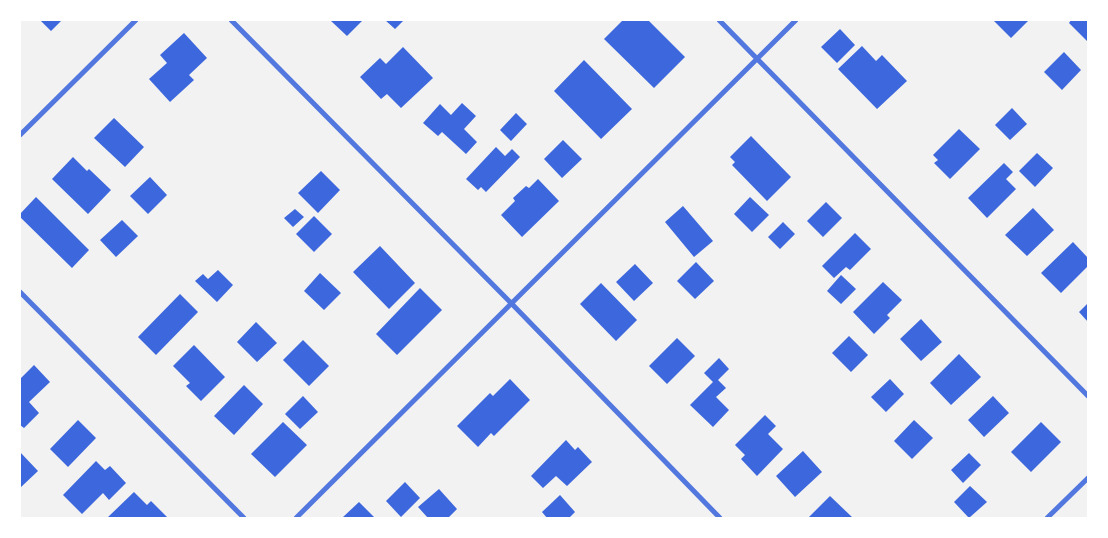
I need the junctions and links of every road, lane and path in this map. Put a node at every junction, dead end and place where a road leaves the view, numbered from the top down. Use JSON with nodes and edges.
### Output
{"nodes":[{"id":1,"x":136,"y":20,"type":"edge"},
{"id":2,"x":231,"y":20,"type":"edge"},
{"id":3,"x":719,"y":20,"type":"edge"},
{"id":4,"x":796,"y":20,"type":"edge"},
{"id":5,"x":757,"y":59,"type":"junction"},
{"id":6,"x":20,"y":135,"type":"edge"},
{"id":7,"x":20,"y":292,"type":"edge"},
{"id":8,"x":511,"y":303,"type":"junction"},
{"id":9,"x":1088,"y":396,"type":"edge"},
{"id":10,"x":1088,"y":478,"type":"edge"},
{"id":11,"x":244,"y":518,"type":"edge"},
{"id":12,"x":296,"y":518,"type":"edge"},
{"id":13,"x":720,"y":518,"type":"edge"},
{"id":14,"x":1047,"y":518,"type":"edge"}],
"edges":[{"from":1,"to":6,"type":"street"},
{"from":2,"to":8,"type":"street"},
{"from":3,"to":5,"type":"street"},
{"from":4,"to":5,"type":"street"},
{"from":5,"to":8,"type":"street"},
{"from":5,"to":9,"type":"street"},
{"from":7,"to":11,"type":"street"},
{"from":8,"to":12,"type":"street"},
{"from":8,"to":13,"type":"street"},
{"from":10,"to":14,"type":"street"}]}
